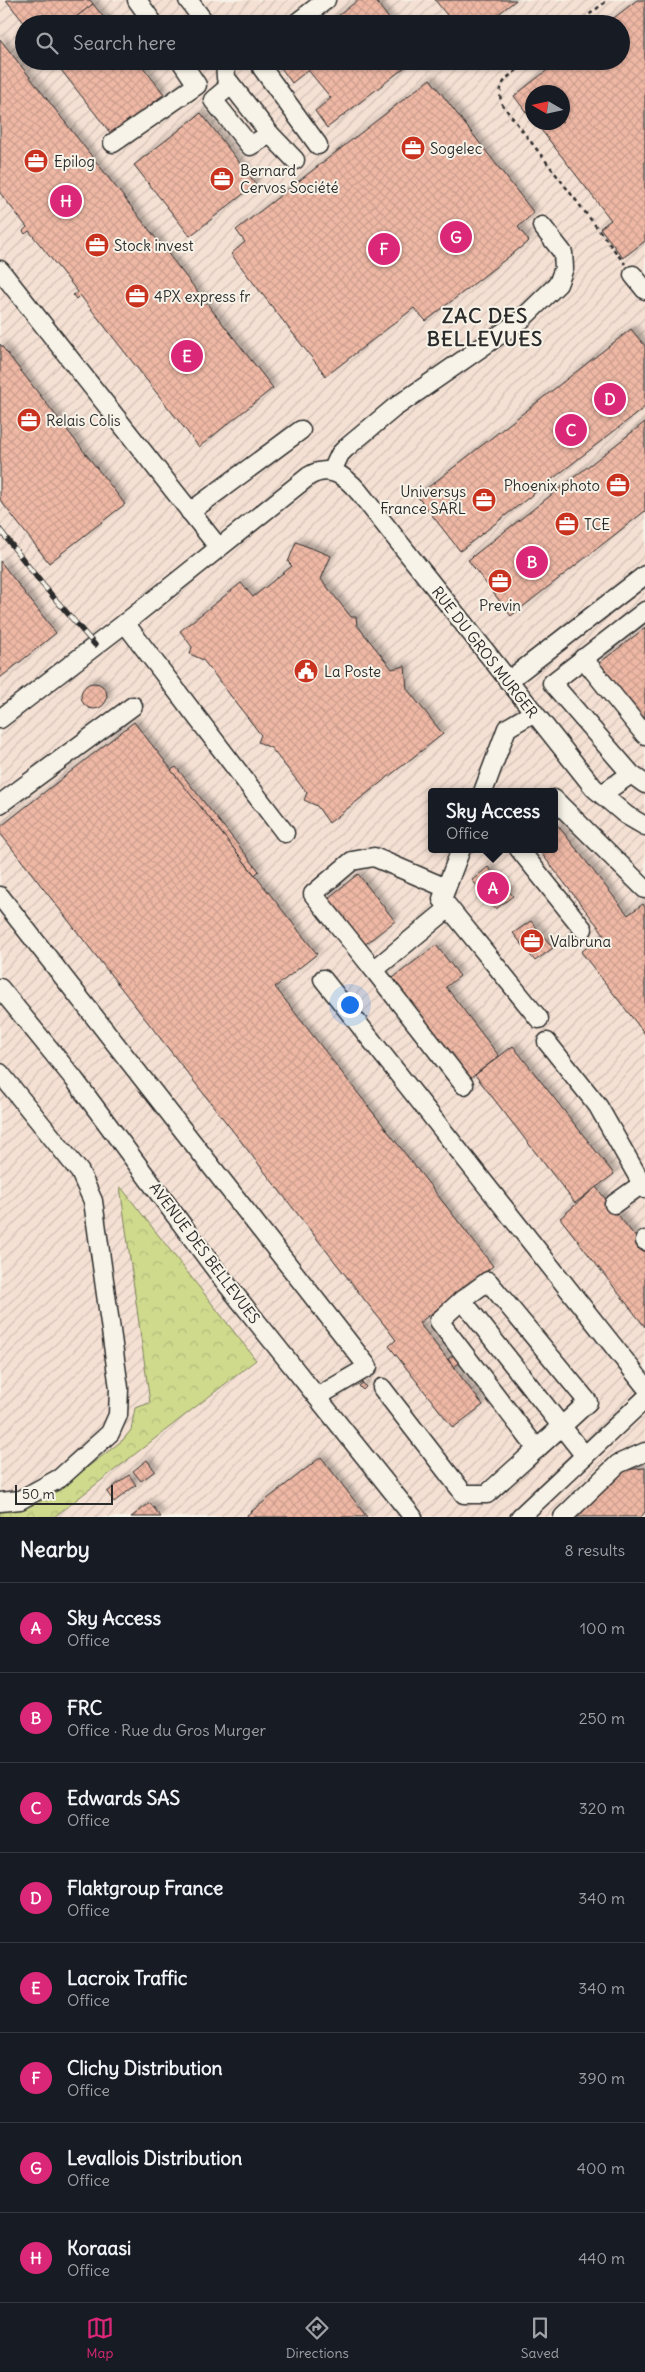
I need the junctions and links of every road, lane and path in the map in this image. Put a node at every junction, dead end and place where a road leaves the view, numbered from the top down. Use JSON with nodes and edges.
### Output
{"nodes":[{"id":1,"x":137,"y":0,"type":"edge"},
{"id":2,"x":188,"y":0,"type":"edge"},
{"id":3,"x":326,"y":0,"type":"edge"},
{"id":4,"x":608,"y":0,"type":"edge"},
{"id":5,"x":148,"y":15,"type":"edge"},
{"id":6,"x":199,"y":15,"type":"edge"},
{"id":7,"x":307,"y":15,"type":"edge"},
{"id":8,"x":589,"y":15,"type":"edge"},
{"id":9,"x":187,"y":70,"type":"edge"},
{"id":10,"x":226,"y":70,"type":"edge"},
{"id":11,"x":263,"y":70,"type":"edge"},
{"id":12,"x":518,"y":70,"type":"edge"},
{"id":13,"x":232,"y":85,"type":"junction"},
{"id":14,"x":270,"y":134,"type":"junction"},
{"id":15,"x":113,"y":143,"type":"dead end"},
{"id":16,"x":318,"y":145,"type":"dead end"},
{"id":17,"x":295,"y":160,"type":"dead end"},
{"id":18,"x":542,"y":226,"type":"dead end"},
{"id":19,"x":0,"y":270,"type":"edge"},
{"id":20,"x":633,"y":275,"type":"joint"},
{"id":21,"x":645,"y":290,"type":"edge"},
{"id":22,"x":301,"y":430,"type":"dead end"},
{"id":23,"x":332,"y":471,"type":"junction"},
{"id":24,"x":190,"y":512,"type":"junction"},
{"id":25,"x":219,"y":548,"type":"junction"},
{"id":26,"x":645,"y":576,"type":"edge"},
{"id":27,"x":645,"y":611,"type":"edge"},
{"id":28,"x":125,"y":623,"type":"junction"},
{"id":29,"x":584,"y":658,"type":"junction"},
{"id":30,"x":508,"y":681,"type":"junction"},
{"id":31,"x":133,"y":706,"type":"dead end"},
{"id":32,"x":533,"y":712,"type":"junction"},
{"id":33,"x":0,"y":719,"type":"edge"},
{"id":34,"x":645,"y":735,"type":"edge"},
{"id":35,"x":638,"y":779,"type":"edge"},
{"id":36,"x":484,"y":788,"type":"edge"},
{"id":37,"x":602,"y":794,"type":"junction"},
{"id":38,"x":558,"y":803,"type":"edge"},
{"id":39,"x":0,"y":804,"type":"edge"},
{"id":40,"x":645,"y":826,"type":"edge"},
{"id":41,"x":285,"y":833,"type":"dead end"},
{"id":42,"x":459,"y":853,"type":"edge"},
{"id":43,"x":523,"y":853,"type":"edge"},
{"id":44,"x":446,"y":888,"type":"junction"},
{"id":45,"x":645,"y":889,"type":"edge"},
{"id":46,"x":0,"y":896,"type":"edge"},
{"id":47,"x":449,"y":908,"type":"junction"},
{"id":48,"x":583,"y":929,"type":"dead end"},
{"id":49,"x":374,"y":970,"type":"junction"},
{"id":50,"x":324,"y":979,"type":"dead end"},
{"id":51,"x":0,"y":988,"type":"edge"},
{"id":52,"x":539,"y":1020,"type":"dead end"},
{"id":53,"x":547,"y":1042,"type":"dead end"},
{"id":54,"x":0,"y":1073,"type":"edge"},
{"id":55,"x":464,"y":1085,"type":"dead end"},
{"id":56,"x":643,"y":1186,"type":"edge"},
{"id":57,"x":614,"y":1204,"type":"dead end"},
{"id":58,"x":462,"y":1300,"type":"junction"},
{"id":59,"x":645,"y":1386,"type":"edge"},
{"id":60,"x":382,"y":1388,"type":"dead end"},
{"id":61,"x":317,"y":1397,"type":"junction"},
{"id":62,"x":642,"y":1409,"type":"edge"},
{"id":63,"x":562,"y":1426,"type":"junction"},
{"id":64,"x":537,"y":1449,"type":"junction"},
{"id":65,"x":645,"y":1452,"type":"edge"},
{"id":66,"x":585,"y":1456,"type":"junction"},
{"id":67,"x":0,"y":1502,"type":"edge"},
{"id":68,"x":413,"y":1517,"type":"edge"},
{"id":69,"x":520,"y":1517,"type":"edge"},
{"id":70,"x":563,"y":1517,"type":"edge"}],
"edges":[{"from":1,"to":5,"type":"street"},
{"from":2,"to":6,"type":"street"},
{"from":3,"to":7,"type":"street"},
{"from":4,"to":8,"type":"path"},
{"from":9,"to":15,"type":"street"},
{"from":10,"to":13,"type":"street"},
{"from":11,"to":16,"type":"street"},
{"from":12,"to":20,"type":"path"},
{"from":13,"to":14,"type":"street"},
{"from":13,"to":14,"type":"street"},
{"from":14,"to":17,"type":"street"},
{"from":18,"to":23,"type":"street"},
{"from":19,"to":24,"type":"street"},
{"from":20,"to":21,"type":"street"},
{"from":22,"to":24,"type":"street"},
{"from":23,"to":25,"type":"street"},
{"from":23,"to":30,"type":"street","name":"RUE DU GROS MURGER"},
{"from":24,"to":25,"type":"street"},
{"from":25,"to":28,"type":"street"},
{"from":26,"to":30,"type":"street"},
{"from":27,"to":29,"type":"street"},
{"from":28,"to":33,"type":"street"},
{"from":28,"to":41,"type":"street"},
{"from":29,"to":34,"type":"street"},
{"from":29,"to":35,"type":"street"},
{"from":30,"to":32,"type":"street","name":"RUE DU GROS MURGER"},
{"from":31,"to":39,"type":"street"},
{"from":32,"to":36,"type":"street"},
{"from":32,"to":37,"type":"street","name":"RUE DU GROS MURGER"},
{"from":35,"to":37,"type":"street"},
{"from":37,"to":40,"type":"street","name":"RUE DU GROS MURGER"},
{"from":38,"to":45,"type":"street"},
{"from":42,"to":44,"type":"street"},
{"from":43,"to":48,"type":"street"},
{"from":44,"to":47,"type":"street"},
{"from":44,"to":49,"type":"street"},
{"from":46,"to":61,"type":"street"},
{"from":47,"to":49,"type":"street"},
{"from":47,"to":52,"type":"street"},
{"from":49,"to":55,"type":"street"},
{"from":50,"to":59,"type":"street"},
{"from":51,"to":61,"type":"street","name":"AVENUE DES BELLEVUES"},
{"from":53,"to":56,"type":"street"},
{"from":54,"to":67,"type":"street"},
{"from":56,"to":57,"type":"street"},
{"from":58,"to":63,"type":"street"},
{"from":58,"to":63,"type":"street"},
{"from":58,"to":64,"type":"street"},
{"from":60,"to":64,"type":"street"},
{"from":61,"to":68,"type":"street","name":"AVENUE DES BELLEVUES"},
{"from":62,"to":66,"type":"street"},
{"from":63,"to":64,"type":"street"},
{"from":63,"to":66,"type":"street"},
{"from":65,"to":70,"type":"street"},
{"from":66,"to":69,"type":"street"}]}
